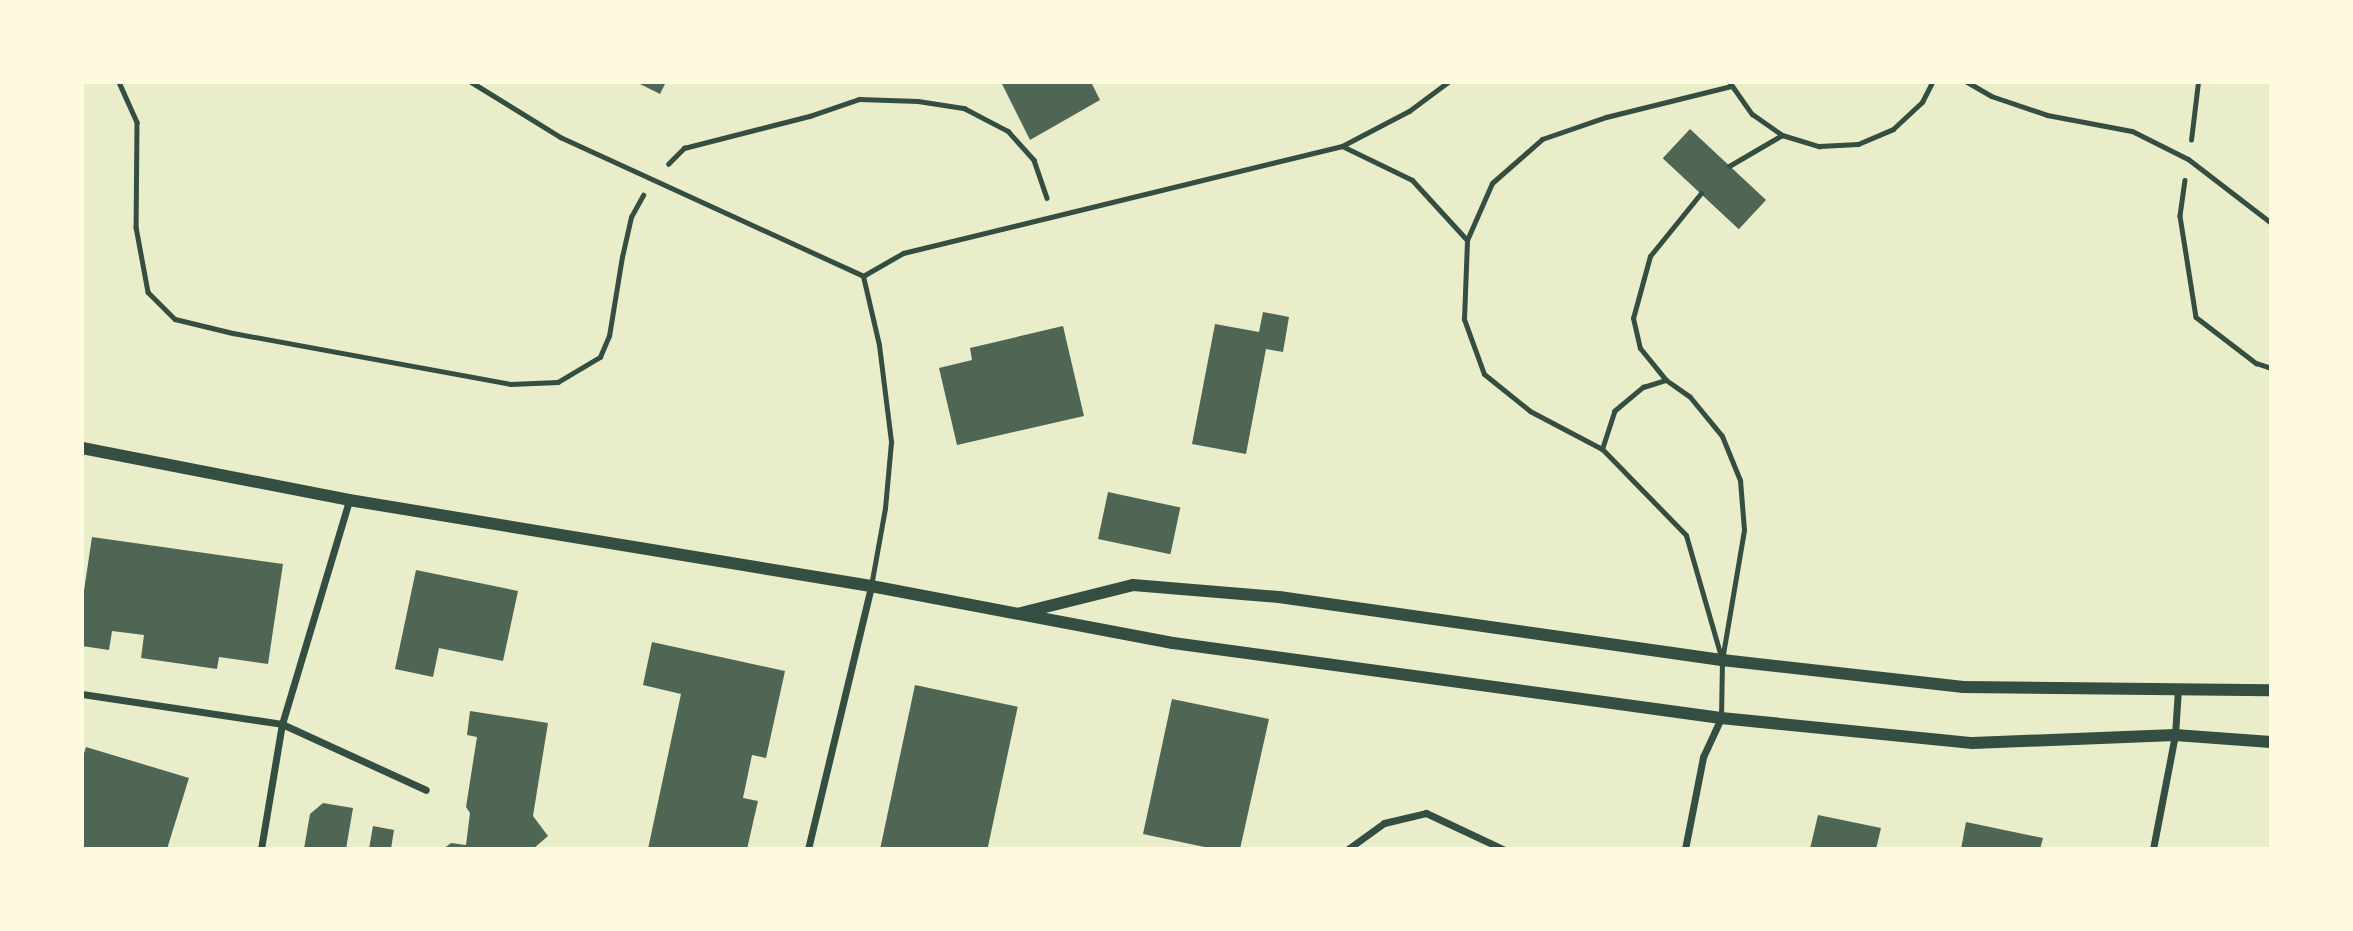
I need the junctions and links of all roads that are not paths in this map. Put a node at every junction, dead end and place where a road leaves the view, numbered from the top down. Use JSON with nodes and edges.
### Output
{"nodes":[{"id":1,"x":471,"y":82,"type":"edge"},
{"id":2,"x":1448,"y":82,"type":"edge"},
{"id":3,"x":1932,"y":82,"type":"edge"},
{"id":4,"x":1967,"y":82,"type":"edge"},
{"id":5,"x":1731,"y":84,"type":"edge"},
{"id":6,"x":1782,"y":135,"type":"junction"},
{"id":7,"x":1342,"y":146,"type":"junction"},
{"id":8,"x":1729,"y":166,"type":"dead end"},
{"id":9,"x":1701,"y":193,"type":"dead end"},
{"id":10,"x":2271,"y":223,"type":"edge"},
{"id":11,"x":1467,"y":240,"type":"junction"},
{"id":12,"x":863,"y":276,"type":"junction"},
{"id":13,"x":1666,"y":380,"type":"junction"},
{"id":14,"x":82,"y":448,"type":"edge"},
{"id":15,"x":1602,"y":449,"type":"junction"},
{"id":16,"x":349,"y":500,"type":"junction"},
{"id":17,"x":871,"y":586,"type":"junction"},
{"id":18,"x":1017,"y":614,"type":"junction"},
{"id":19,"x":1723,"y":660,"type":"junction"},
{"id":20,"x":2178,"y":688,"type":"junction"},
{"id":21,"x":2271,"y":691,"type":"edge"},
{"id":22,"x":82,"y":694,"type":"edge"},
{"id":23,"x":1721,"y":718,"type":"junction"},
{"id":24,"x":282,"y":724,"type":"junction"},
{"id":25,"x":2175,"y":735,"type":"junction"},
{"id":26,"x":2271,"y":742,"type":"edge"},
{"id":27,"x":426,"y":790,"type":"dead end"},
{"id":28,"x":261,"y":849,"type":"edge"},
{"id":29,"x":808,"y":849,"type":"edge"},
{"id":30,"x":1348,"y":849,"type":"edge"},
{"id":31,"x":1503,"y":849,"type":"edge"},
{"id":32,"x":1685,"y":849,"type":"edge"},
{"id":33,"x":2153,"y":849,"type":"edge"}],
"edges":[{"from":1,"to":12,"type":"lane"},
{"from":2,"to":7,"type":"lane"},
{"from":3,"to":6,"type":"lane"},
{"from":4,"to":10,"type":"lane"},
{"from":5,"to":6,"type":"lane"},
{"from":5,"to":11,"type":"lane"},
{"from":6,"to":8,"type":"lane"},
{"from":7,"to":11,"type":"lane"},
{"from":7,"to":12,"type":"lane"},
{"from":9,"to":13,"type":"lane"},
{"from":11,"to":15,"type":"lane"},
{"from":12,"to":17,"type":"lane"},
{"from":13,"to":15,"type":"lane"},
{"from":13,"to":19,"type":"lane"},
{"from":14,"to":16,"type":"street"},
{"from":15,"to":19,"type":"lane"},
{"from":16,"to":17,"type":"street"},
{"from":16,"to":24,"type":"street"},
{"from":17,"to":18,"type":"street"},
{"from":17,"to":29,"type":"street"},
{"from":18,"to":19,"type":"street"},
{"from":18,"to":23,"type":"street"},
{"from":19,"to":20,"type":"street"},
{"from":19,"to":23,"type":"lane"},
{"from":20,"to":21,"type":"street"},
{"from":20,"to":25,"type":"street"},
{"from":22,"to":24,"type":"street"},
{"from":23,"to":25,"type":"street"},
{"from":23,"to":32,"type":"street"},
{"from":24,"to":27,"type":"street"},
{"from":24,"to":28,"type":"street"},
{"from":25,"to":26,"type":"street"},
{"from":25,"to":33,"type":"street"},
{"from":30,"to":31,"type":"street"}]}
